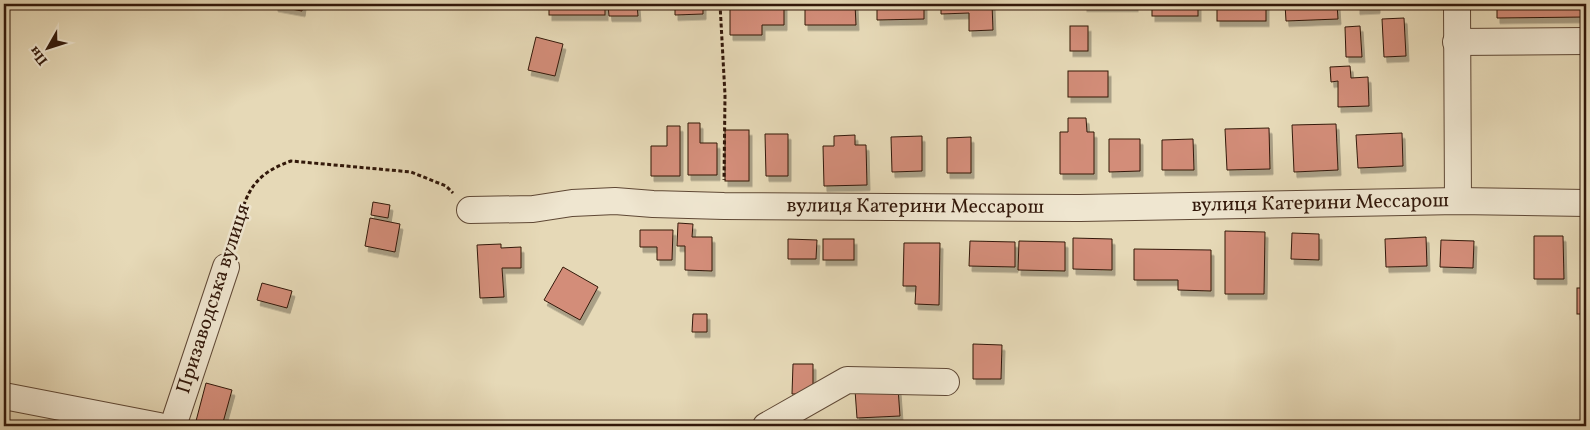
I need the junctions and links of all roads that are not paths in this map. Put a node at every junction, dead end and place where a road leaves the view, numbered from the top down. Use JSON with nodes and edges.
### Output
{"nodes":[{"id":1,"x":1457,"y":4,"type":"edge"},
{"id":2,"x":1586,"y":41,"type":"edge"},
{"id":3,"x":1456,"y":42,"type":"junction"},
{"id":4,"x":1458,"y":202,"type":"junction"},
{"id":5,"x":1586,"y":203,"type":"edge"},
{"id":6,"x":470,"y":210,"type":"road end"},
{"id":7,"x":226,"y":268,"type":"road end"},
{"id":8,"x":946,"y":382,"type":"dead end"},
{"id":9,"x":4,"y":396,"type":"edge"},
{"id":10,"x":159,"y":426,"type":"edge"},
{"id":11,"x":173,"y":426,"type":"edge"},
{"id":12,"x":766,"y":426,"type":"edge"}],
"edges":[{"from":1,"to":3,"type":"street"},
{"from":2,"to":3,"type":"street"},
{"from":3,"to":4,"type":"street"},
{"from":4,"to":5,"type":"street","name":"вулиця Катерини Мессарош"},
{"from":4,"to":6,"type":"street","name":"вулиця Катерини Мессарош"},
{"from":7,"to":11,"type":"street","name":"Призаводська вулиця"},
{"from":8,"to":12,"type":"street"},
{"from":9,"to":10,"type":"street"}]}
